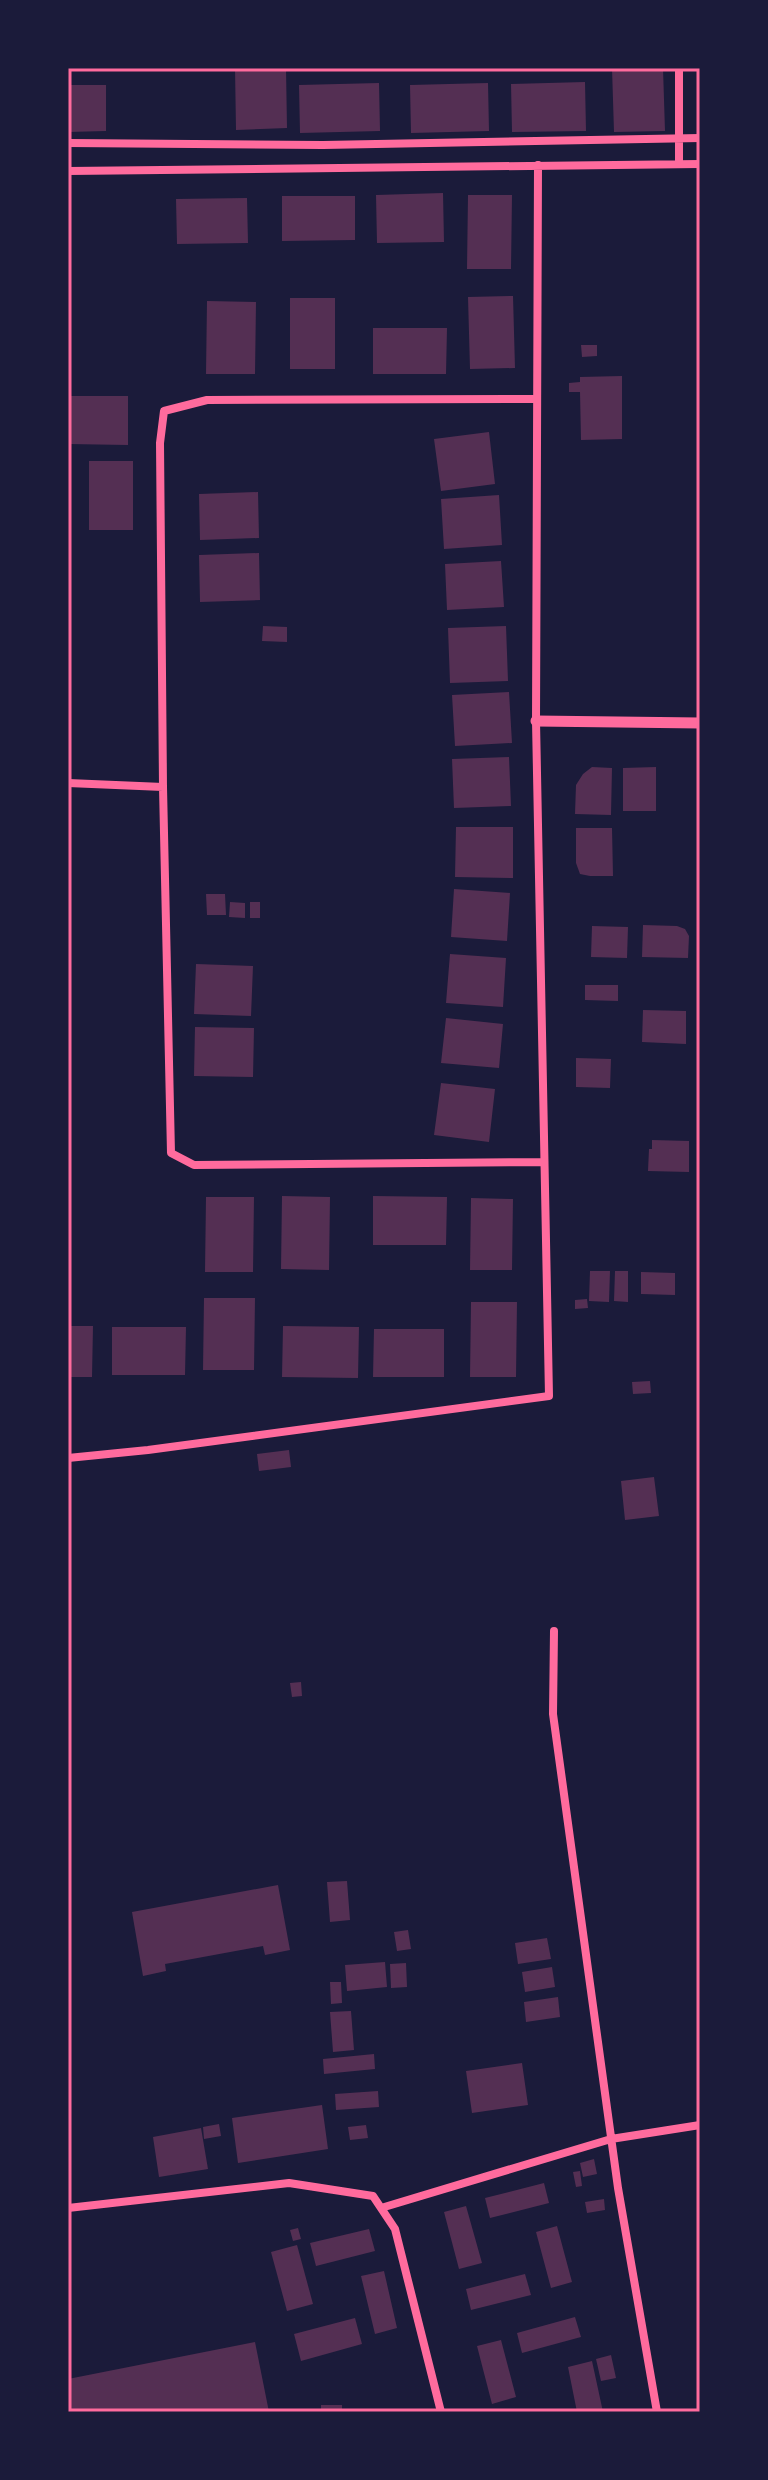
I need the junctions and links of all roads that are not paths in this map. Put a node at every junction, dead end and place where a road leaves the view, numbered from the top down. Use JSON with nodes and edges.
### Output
{"nodes":[{"id":1,"x":679,"y":68,"type":"edge"},
{"id":2,"x":679,"y":137,"type":"junction"},
{"id":3,"x":700,"y":138,"type":"edge"},
{"id":4,"x":68,"y":143,"type":"edge"},
{"id":5,"x":679,"y":163,"type":"junction"},
{"id":6,"x":700,"y":164,"type":"edge"},
{"id":7,"x":538,"y":165,"type":"junction"},
{"id":8,"x":68,"y":171,"type":"edge"},
{"id":9,"x":537,"y":399,"type":"junction"},
{"id":10,"x":536,"y":721,"type":"junction"},
{"id":11,"x":700,"y":723,"type":"edge"},
{"id":12,"x":68,"y":783,"type":"edge"},
{"id":13,"x":163,"y":787,"type":"junction"},
{"id":14,"x":543,"y":1162,"type":"junction"},
{"id":15,"x":68,"y":1458,"type":"edge"},
{"id":16,"x":554,"y":1631,"type":"dead end"},
{"id":17,"x":700,"y":2125,"type":"edge"},
{"id":18,"x":611,"y":2139,"type":"junction"},
{"id":19,"x":68,"y":2208,"type":"edge"},
{"id":20,"x":381,"y":2208,"type":"junction"},
{"id":21,"x":441,"y":2412,"type":"edge"},
{"id":22,"x":657,"y":2412,"type":"edge"}],
"edges":[{"from":1,"to":2,"type":"street"},
{"from":2,"to":3,"type":"street"},
{"from":2,"to":4,"type":"street"},
{"from":2,"to":5,"type":"street"},
{"from":5,"to":6,"type":"street"},
{"from":5,"to":7,"type":"street"},
{"from":7,"to":8,"type":"street"},
{"from":7,"to":9,"type":"street"},
{"from":9,"to":10,"type":"street"},
{"from":9,"to":13,"type":"street"},
{"from":10,"to":11,"type":"street"},
{"from":10,"to":14,"type":"street"},
{"from":12,"to":13,"type":"street"},
{"from":13,"to":14,"type":"street"},
{"from":14,"to":15,"type":"street"},
{"from":16,"to":18,"type":"street"},
{"from":17,"to":18,"type":"street"},
{"from":18,"to":20,"type":"street"},
{"from":18,"to":22,"type":"street"},
{"from":19,"to":20,"type":"street"},
{"from":20,"to":21,"type":"street"}]}
